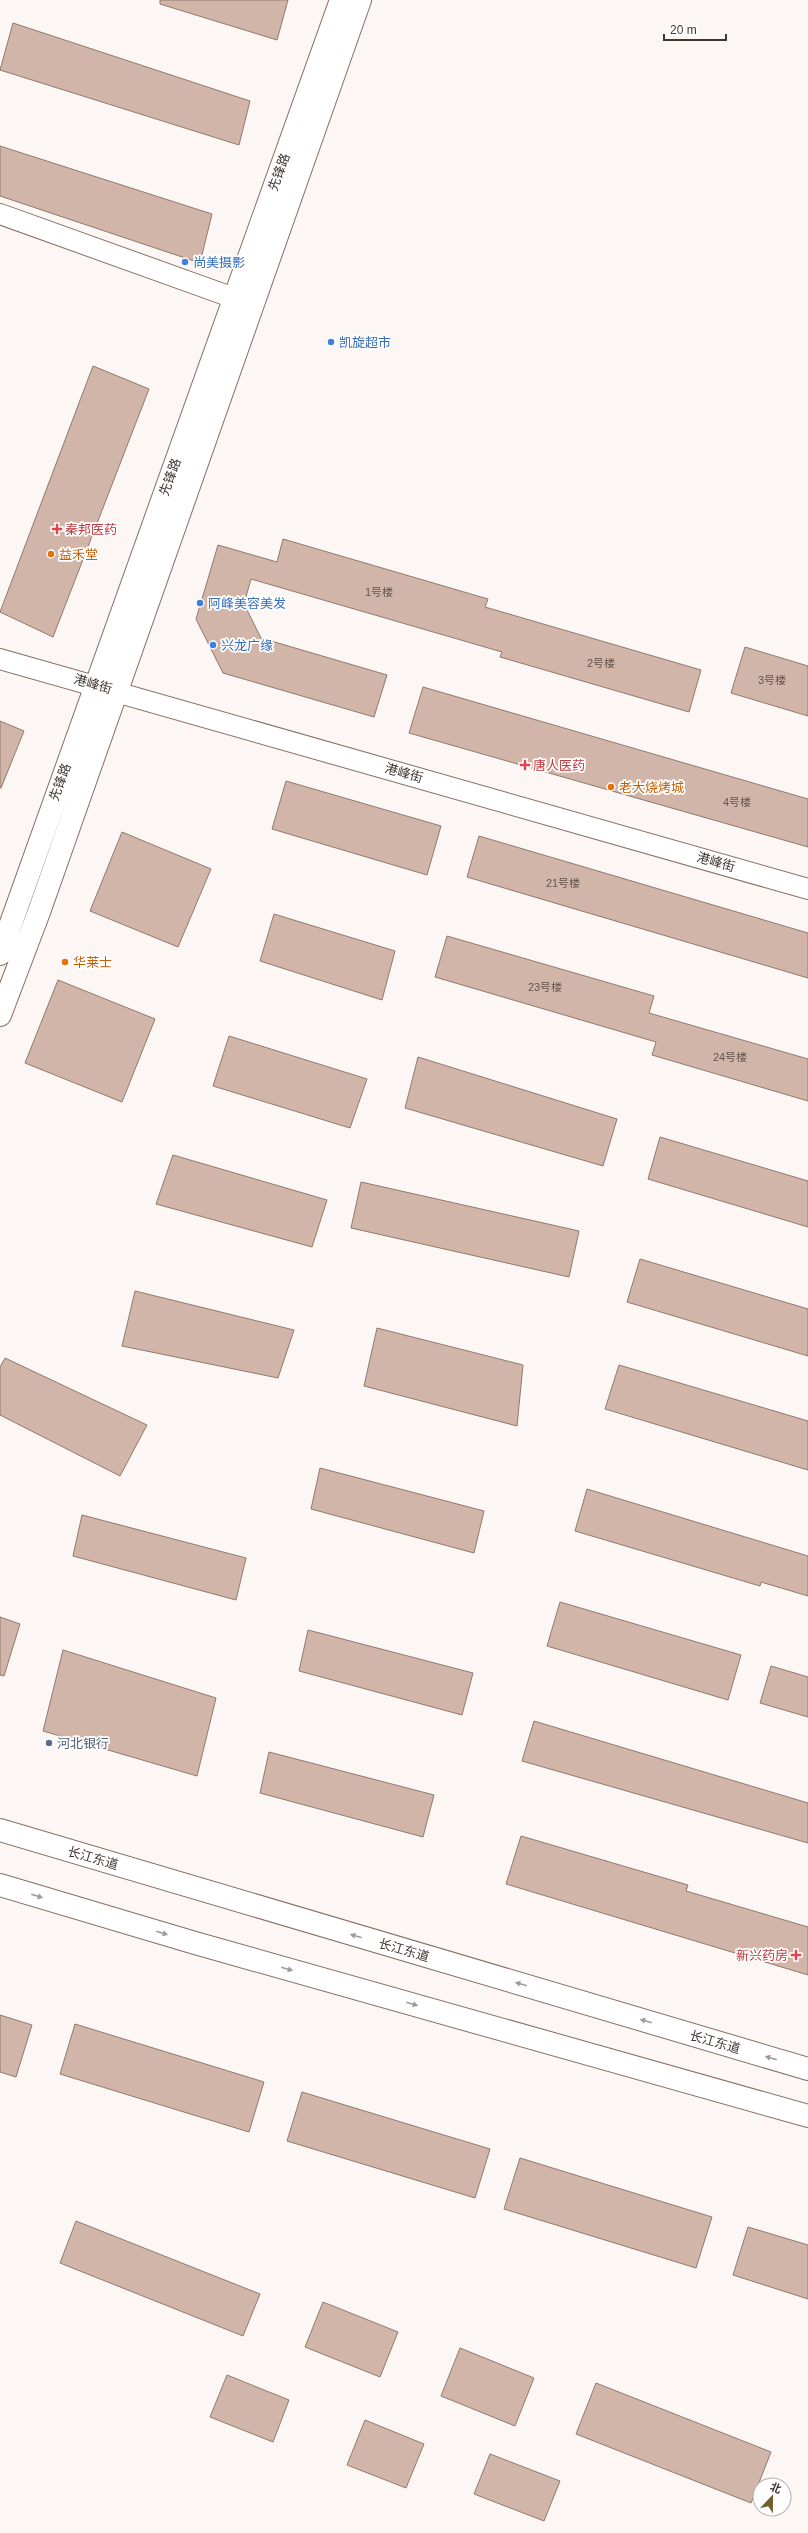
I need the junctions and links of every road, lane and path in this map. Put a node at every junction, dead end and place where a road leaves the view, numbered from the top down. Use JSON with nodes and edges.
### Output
{"nodes":[{"id":1,"x":341,"y":0,"type":"edge"},
{"id":2,"x":360,"y":0,"type":"edge"},
{"id":3,"x":0,"y":214,"type":"edge"},
{"id":4,"x":234,"y":298,"type":"junction"},
{"id":5,"x":0,"y":659,"type":"edge"},
{"id":6,"x":95,"y":684,"type":"junction"},
{"id":7,"x":118,"y":691,"type":"junction"},
{"id":8,"x":808,"y":888,"type":"edge"},
{"id":9,"x":0,"y":954,"type":"edge"},
{"id":10,"x":0,"y":1015,"type":"edge"},
{"id":11,"x":0,"y":1830,"type":"edge"},
{"id":12,"x":0,"y":1885,"type":"edge"},
{"id":13,"x":808,"y":2069,"type":"edge"},
{"id":14,"x":808,"y":2116,"type":"edge"}],
"edges":[{"from":1,"to":4,"type":"street","name":"先锋路"},
{"from":2,"to":7,"type":"street"},
{"from":3,"to":4,"type":"street"},
{"from":4,"to":6,"type":"street","name":"先锋路"},
{"from":5,"to":6,"type":"street","name":"港峰街"},
{"from":6,"to":7,"type":"street","name":"港峰街"},
{"from":6,"to":9,"type":"street","name":"先锋路"},
{"from":7,"to":8,"type":"street","name":"港峰街"},
{"from":7,"to":10,"type":"street"},
{"from":13,"to":11,"type":"street","name":"长江东道","one_way":true},
{"from":12,"to":14,"type":"street","one_way":true}]}
